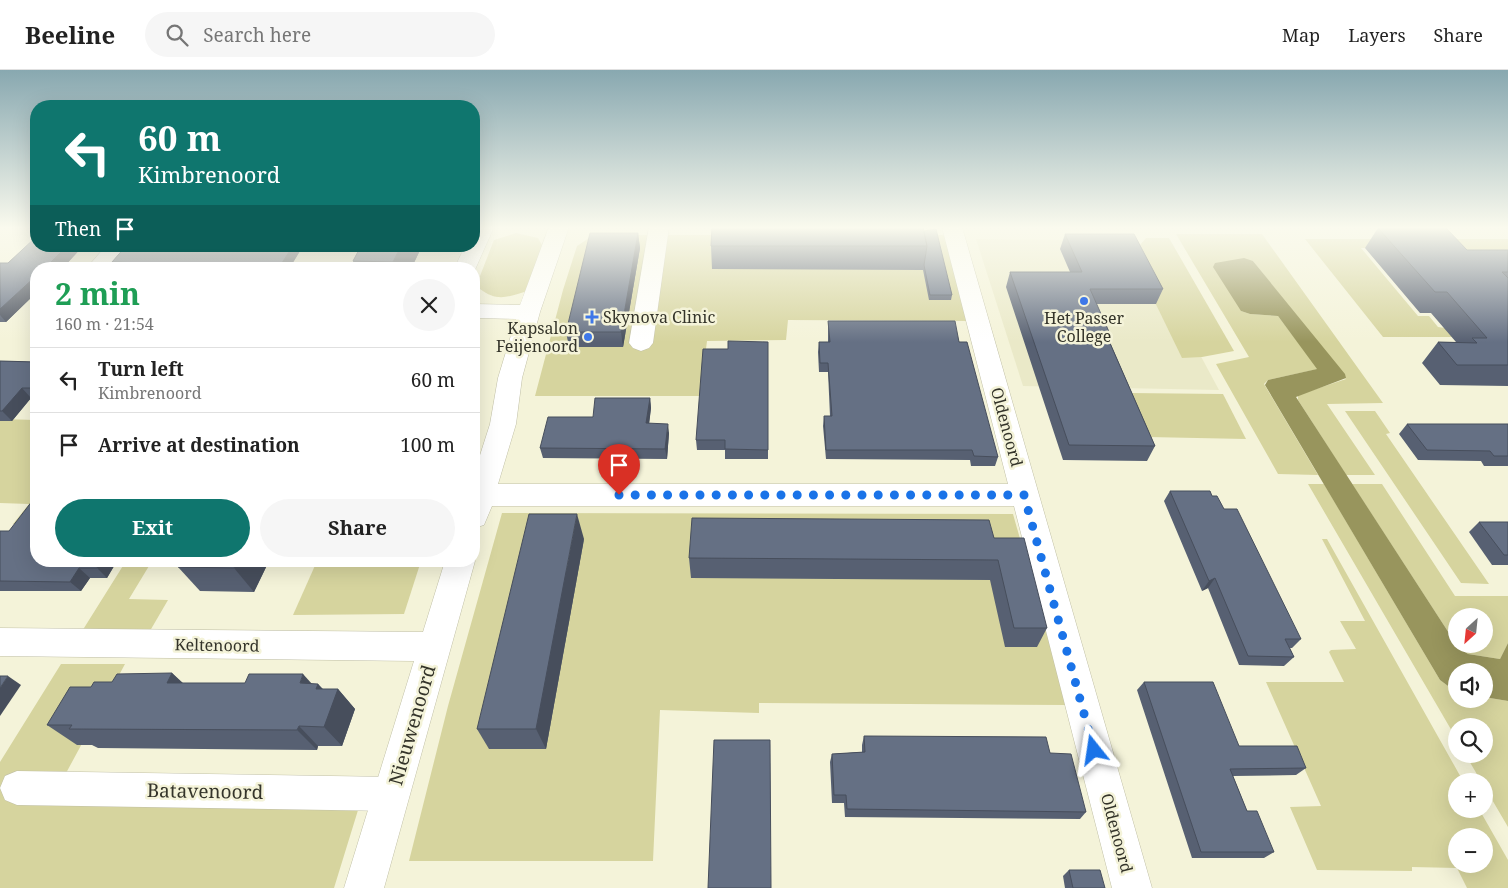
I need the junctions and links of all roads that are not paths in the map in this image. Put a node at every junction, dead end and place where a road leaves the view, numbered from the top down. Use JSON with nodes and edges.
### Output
{"nodes":[{"id":1,"x":546,"y":265,"type":"edge"},
{"id":2,"x":653,"y":265,"type":"edge"},
{"id":3,"x":962,"y":265,"type":"edge"},
{"id":4,"x":480,"y":311,"type":"edge"},
{"id":5,"x":530,"y":312,"type":"junction"},
{"id":6,"x":641,"y":343,"type":"dead end"},
{"id":7,"x":1024,"y":495,"type":"junction"},
{"id":8,"x":480,"y":497,"type":"edge"},
{"id":9,"x":480,"y":506,"type":"edge"},
{"id":10,"x":458,"y":567,"type":"edge"},
{"id":11,"x":0,"y":642,"type":"edge"},
{"id":12,"x":434,"y":647,"type":"junction"},
{"id":13,"x":17,"y":788,"type":"dead end"},
{"id":14,"x":392,"y":794,"type":"junction"},
{"id":15,"x":364,"y":888,"type":"edge"},
{"id":16,"x":1132,"y":888,"type":"edge"}],
"edges":[{"from":1,"to":5,"type":"street"},
{"from":2,"to":6,"type":"street"},
{"from":3,"to":7,"type":"street","name":"Oldenoord"},
{"from":4,"to":5,"type":"street"},
{"from":5,"to":8,"type":"street"},
{"from":7,"to":9,"type":"street"},
{"from":7,"to":16,"type":"street","name":"Oldenoord"},
{"from":10,"to":12,"type":"street","name":"Nieuwenoord"},
{"from":11,"to":12,"type":"street","name":"Keltenoord"},
{"from":12,"to":14,"type":"street","name":"Nieuwenoord"},
{"from":13,"to":14,"type":"street","name":"Batavenoord"},
{"from":14,"to":15,"type":"street","name":"Nieuwenoord"}]}
